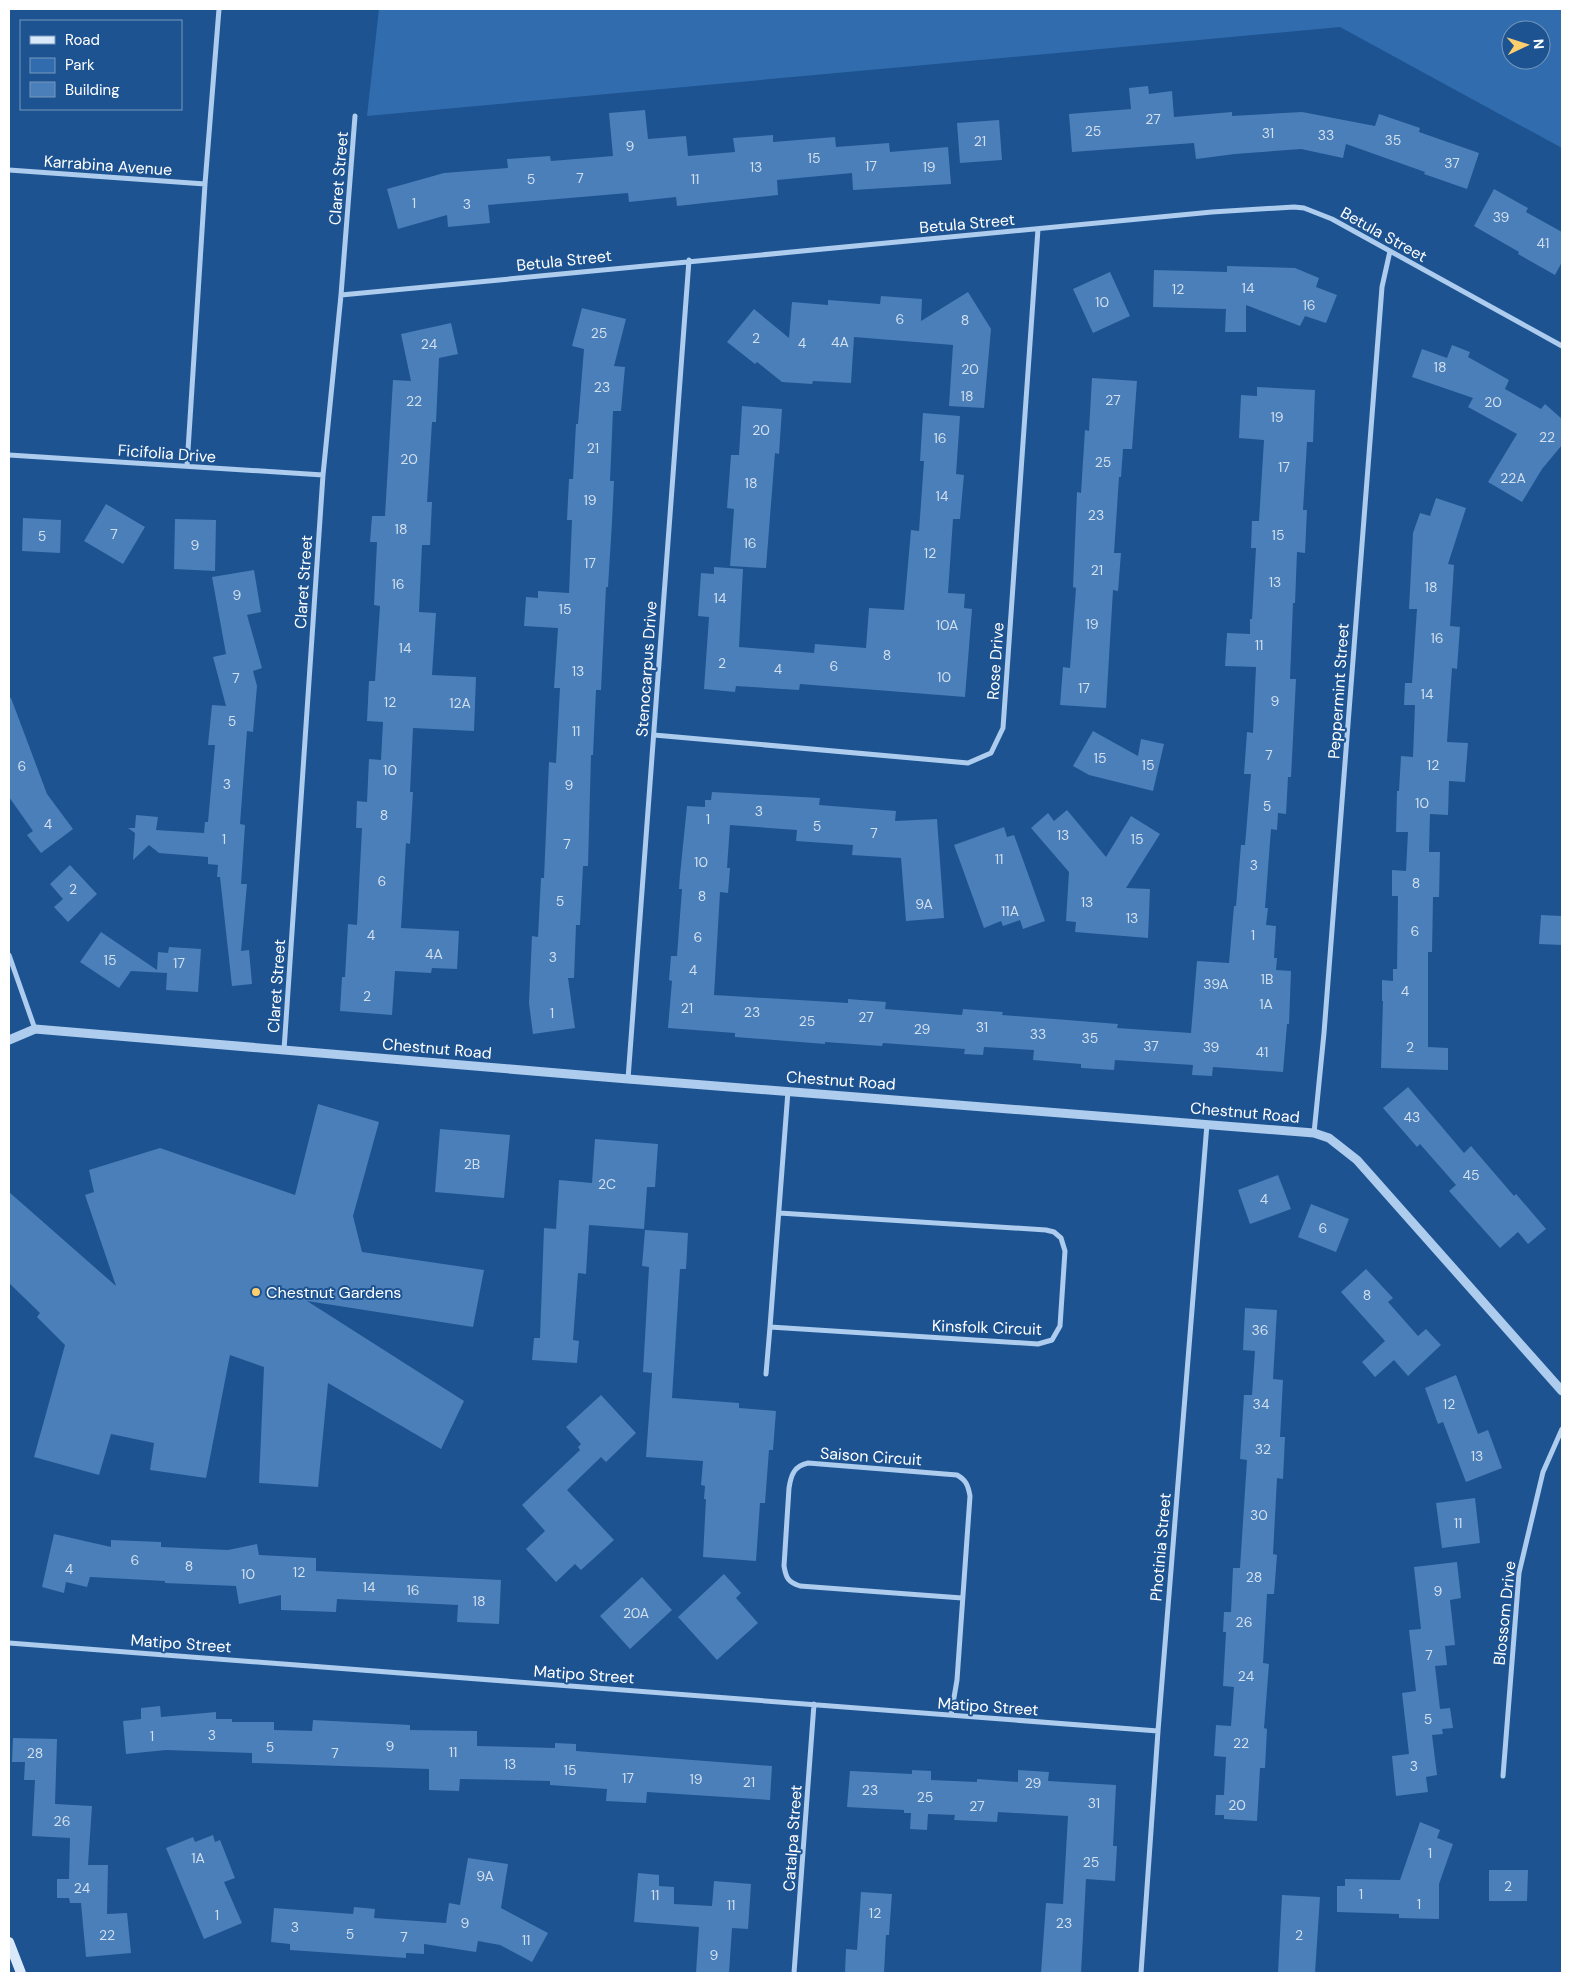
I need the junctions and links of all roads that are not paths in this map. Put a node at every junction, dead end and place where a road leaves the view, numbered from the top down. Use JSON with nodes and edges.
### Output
{"nodes":[{"id":1,"x":220,"y":9,"type":"edge"},
{"id":2,"x":355,"y":116,"type":"dead end"},
{"id":3,"x":9,"y":170,"type":"edge"},
{"id":4,"x":205,"y":184,"type":"junction"},
{"id":5,"x":1038,"y":229,"type":"junction"},
{"id":6,"x":1390,"y":251,"type":"junction"},
{"id":7,"x":689,"y":260,"type":"junction"},
{"id":8,"x":341,"y":295,"type":"junction"},
{"id":9,"x":1562,"y":346,"type":"edge"},
{"id":10,"x":9,"y":455,"type":"edge"},
{"id":11,"x":187,"y":466,"type":"junction"},
{"id":12,"x":323,"y":475,"type":"junction"},
{"id":13,"x":654,"y":735,"type":"junction"},
{"id":14,"x":9,"y":955,"type":"edge"},
{"id":15,"x":35,"y":1029,"type":"junction"},
{"id":16,"x":9,"y":1040,"type":"edge"},
{"id":17,"x":284,"y":1050,"type":"junction"},
{"id":18,"x":628,"y":1079,"type":"junction"},
{"id":19,"x":788,"y":1091,"type":"junction"},
{"id":20,"x":1207,"y":1123,"type":"junction"},
{"id":21,"x":1314,"y":1133,"type":"junction"},
{"id":22,"x":779,"y":1213,"type":"junction"},
{"id":23,"x":770,"y":1327,"type":"junction"},
{"id":24,"x":766,"y":1374,"type":"dead end"},
{"id":25,"x":1562,"y":1391,"type":"edge"},
{"id":26,"x":1562,"y":1429,"type":"edge"},
{"id":27,"x":962,"y":1598,"type":"junction"},
{"id":28,"x":9,"y":1643,"type":"edge"},
{"id":29,"x":814,"y":1704,"type":"junction"},
{"id":30,"x":951,"y":1715,"type":"junction"},
{"id":31,"x":1158,"y":1731,"type":"junction"},
{"id":32,"x":1503,"y":1776,"type":"dead end"},
{"id":33,"x":9,"y":1942,"type":"edge"},
{"id":34,"x":20,"y":1973,"type":"edge"},
{"id":35,"x":794,"y":1973,"type":"edge"},
{"id":36,"x":1141,"y":1973,"type":"edge"}],
"edges":[{"from":1,"to":4,"type":"street"},
{"from":2,"to":8,"type":"street","name":"Claret Street"},
{"from":3,"to":4,"type":"street","name":"Karrabina Avenue"},
{"from":4,"to":11,"type":"street"},
{"from":5,"to":6,"type":"street","name":"Betula Street"},
{"from":5,"to":7,"type":"street","name":"Betula Street"},
{"from":5,"to":13,"type":"street","name":"Rose Drive"},
{"from":6,"to":9,"type":"street","name":"Betula Street"},
{"from":6,"to":21,"type":"street","name":"Peppermint Street"},
{"from":7,"to":8,"type":"street","name":"Betula Street"},
{"from":7,"to":13,"type":"street","name":"Stenocarpus Drive"},
{"from":8,"to":12,"type":"street","name":"Claret Street"},
{"from":10,"to":11,"type":"street","name":"Ficifolia Drive"},
{"from":11,"to":12,"type":"street","name":"Ficifolia Drive"},
{"from":12,"to":17,"type":"street","name":"Claret Street"},
{"from":13,"to":18,"type":"street","name":"Stenocarpus Drive"},
{"from":14,"to":15,"type":"street"},
{"from":15,"to":16,"type":"street","name":"Chestnut Road"},
{"from":15,"to":17,"type":"street","name":"Chestnut Road"},
{"from":17,"to":18,"type":"street","name":"Chestnut Road"},
{"from":18,"to":19,"type":"street","name":"Chestnut Road"},
{"from":19,"to":20,"type":"street","name":"Chestnut Road"},
{"from":19,"to":22,"type":"street"},
{"from":20,"to":21,"type":"street","name":"Chestnut Road"},
{"from":20,"to":31,"type":"street","name":"Photinia Street"},
{"from":21,"to":25,"type":"street","name":"Chestnut Road"},
{"from":22,"to":23,"type":"street"},
{"from":22,"to":23,"type":"street","name":"Kinsfolk Circuit"},
{"from":23,"to":24,"type":"street"},
{"from":26,"to":32,"type":"street","name":"Blossom Drive"},
{"from":27,"to":27,"type":"street","name":"Saison Circuit"},
{"from":27,"to":30,"type":"street","name":"Saison Circuit"},
{"from":28,"to":29,"type":"street","name":"Matipo Street"},
{"from":29,"to":30,"type":"street","name":"Matipo Street"},
{"from":29,"to":35,"type":"street","name":"Catalpa Street"},
{"from":30,"to":31,"type":"street","name":"Matipo Street"},
{"from":31,"to":36,"type":"street","name":"Photinia Street"},
{"from":33,"to":34,"type":"main road"}]}
